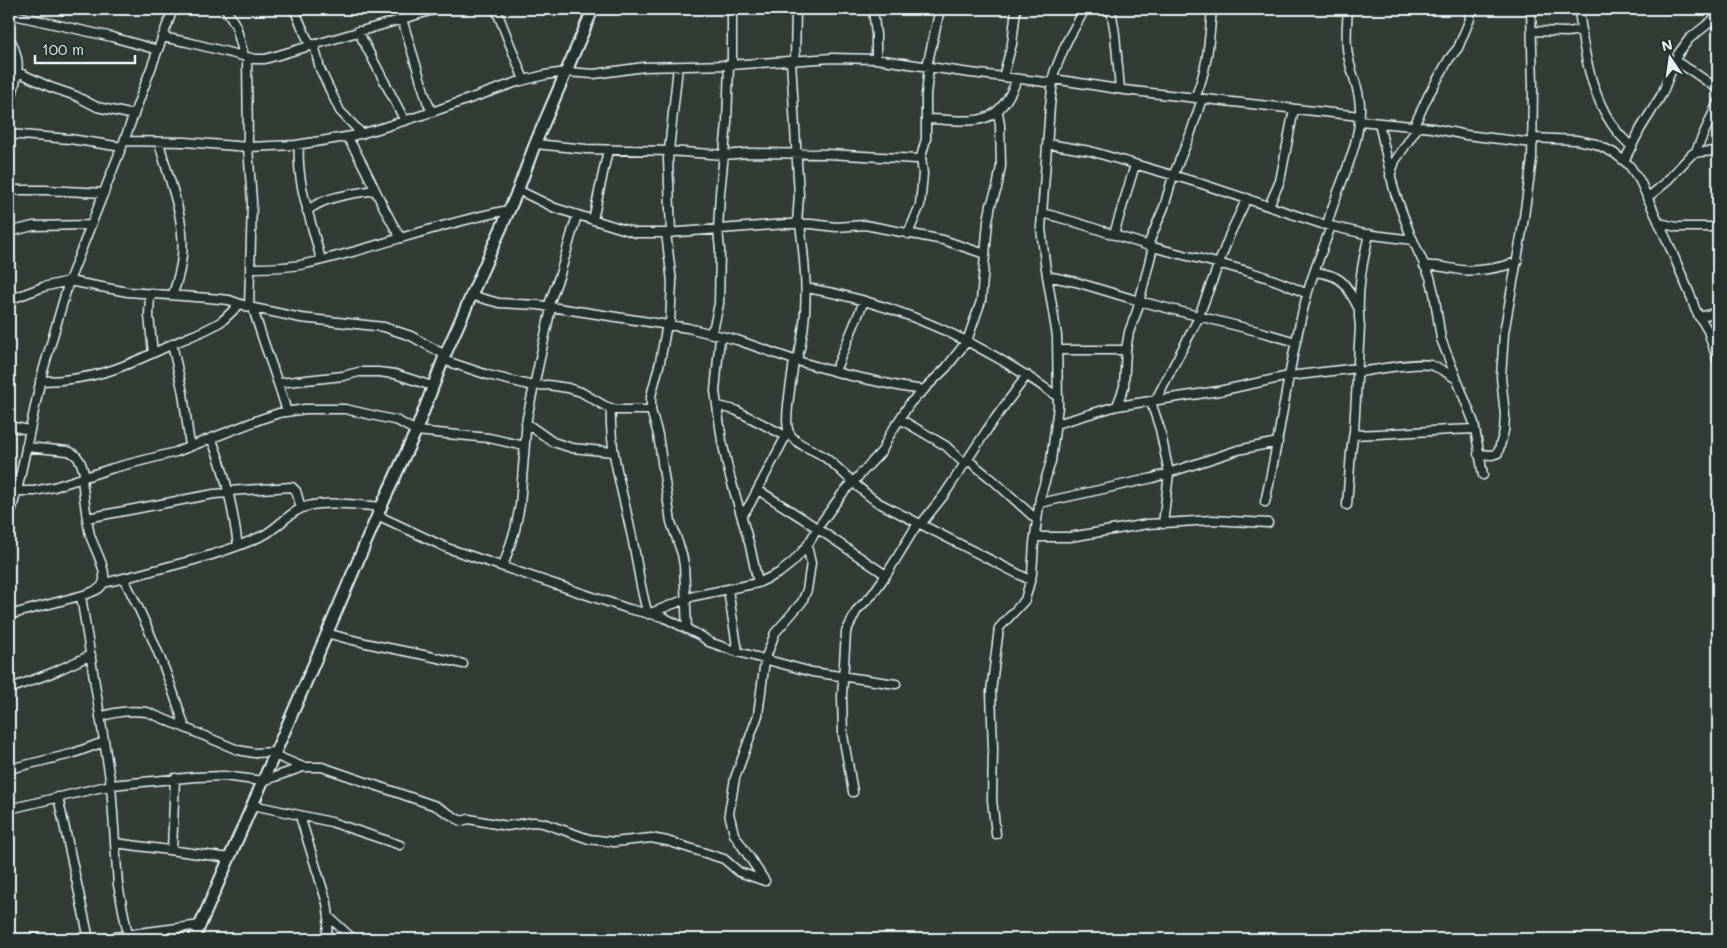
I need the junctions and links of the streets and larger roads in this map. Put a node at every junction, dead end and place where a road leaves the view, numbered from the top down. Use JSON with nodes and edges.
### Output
{"nodes":[{"id":1,"x":173,"y":9,"type":"edge"},
{"id":2,"x":226,"y":9,"type":"edge"},
{"id":3,"x":294,"y":9,"type":"edge"},
{"id":4,"x":437,"y":9,"type":"edge"},
{"id":5,"x":496,"y":9,"type":"edge"},
{"id":6,"x":593,"y":9,"type":"edge"},
{"id":7,"x":732,"y":9,"type":"edge"},
{"id":8,"x":796,"y":9,"type":"edge"},
{"id":9,"x":873,"y":9,"type":"edge"},
{"id":10,"x":940,"y":9,"type":"edge"},
{"id":11,"x":1016,"y":9,"type":"edge"},
{"id":12,"x":1085,"y":9,"type":"edge"},
{"id":13,"x":1111,"y":9,"type":"edge"},
{"id":14,"x":1212,"y":9,"type":"edge"},
{"id":15,"x":1348,"y":9,"type":"edge"},
{"id":16,"x":1469,"y":9,"type":"edge"},
{"id":17,"x":1531,"y":9,"type":"edge"},
{"id":18,"x":1578,"y":9,"type":"edge"},
{"id":19,"x":9,"y":14,"type":"edge"},
{"id":20,"x":1718,"y":16,"type":"edge"},
{"id":21,"x":402,"y":19,"type":"junction"},
{"id":22,"x":1582,"y":30,"type":"junction"},
{"id":23,"x":358,"y":31,"type":"junction"},
{"id":24,"x":1532,"y":31,"type":"junction"},
{"id":25,"x":9,"y":37,"type":"edge"},
{"id":26,"x":162,"y":37,"type":"junction"},
{"id":27,"x":312,"y":45,"type":"junction"},
{"id":28,"x":158,"y":50,"type":"junction"},
{"id":29,"x":246,"y":56,"type":"junction"},
{"id":30,"x":876,"y":59,"type":"junction"},
{"id":31,"x":793,"y":61,"type":"junction"},
{"id":32,"x":1675,"y":61,"type":"junction"},
{"id":33,"x":730,"y":65,"type":"junction"},
{"id":34,"x":928,"y":66,"type":"junction"},
{"id":35,"x":678,"y":67,"type":"junction"},
{"id":36,"x":18,"y":72,"type":"junction"},
{"id":37,"x":566,"y":72,"type":"junction"},
{"id":38,"x":1003,"y":77,"type":"junction"},
{"id":39,"x":1017,"y":79,"type":"junction"},
{"id":40,"x":524,"y":80,"type":"junction"},
{"id":41,"x":1053,"y":81,"type":"junction"},
{"id":42,"x":1120,"y":89,"type":"junction"},
{"id":43,"x":1718,"y":89,"type":"edge"},
{"id":44,"x":1198,"y":99,"type":"junction"},
{"id":45,"x":1718,"y":102,"type":"edge"},
{"id":46,"x":1294,"y":109,"type":"junction"},
{"id":47,"x":432,"y":112,"type":"junction"},
{"id":48,"x":998,"y":112,"type":"junction"},
{"id":49,"x":134,"y":116,"type":"junction"},
{"id":50,"x":927,"y":119,"type":"junction"},
{"id":51,"x":1360,"y":119,"type":"junction"},
{"id":52,"x":405,"y":121,"type":"junction"},
{"id":53,"x":1379,"y":123,"type":"junction"},
{"id":54,"x":1416,"y":126,"type":"junction"},
{"id":55,"x":9,"y":134,"type":"edge"},
{"id":56,"x":362,"y":134,"type":"junction"},
{"id":57,"x":347,"y":137,"type":"junction"},
{"id":58,"x":1533,"y":140,"type":"junction"},
{"id":59,"x":159,"y":142,"type":"junction"},
{"id":60,"x":123,"y":144,"type":"junction"},
{"id":61,"x":535,"y":144,"type":"junction"},
{"id":62,"x":1048,"y":144,"type":"junction"},
{"id":63,"x":299,"y":145,"type":"junction"},
{"id":64,"x":248,"y":147,"type":"junction"},
{"id":65,"x":1632,"y":147,"type":"junction"},
{"id":66,"x":608,"y":150,"type":"junction"},
{"id":67,"x":669,"y":151,"type":"junction"},
{"id":68,"x":1718,"y":151,"type":"edge"},
{"id":69,"x":1695,"y":154,"type":"junction"},
{"id":70,"x":724,"y":155,"type":"junction"},
{"id":71,"x":796,"y":155,"type":"junction"},
{"id":72,"x":921,"y":158,"type":"junction"},
{"id":73,"x":1624,"y":161,"type":"junction"},
{"id":74,"x":1135,"y":165,"type":"junction"},
{"id":75,"x":1173,"y":176,"type":"junction"},
{"id":76,"x":1390,"y":176,"type":"junction"},
{"id":77,"x":9,"y":190,"type":"edge"},
{"id":78,"x":376,"y":190,"type":"junction"},
{"id":79,"x":518,"y":190,"type":"junction"},
{"id":80,"x":104,"y":193,"type":"junction"},
{"id":81,"x":1247,"y":198,"type":"junction"},
{"id":82,"x":1647,"y":198,"type":"junction"},
{"id":83,"x":1269,"y":206,"type":"junction"},
{"id":84,"x":509,"y":210,"type":"junction"},
{"id":85,"x":307,"y":211,"type":"junction"},
{"id":86,"x":1042,"y":213,"type":"junction"},
{"id":87,"x":577,"y":215,"type":"junction"},
{"id":88,"x":593,"y":220,"type":"junction"},
{"id":89,"x":1659,"y":223,"type":"junction"},
{"id":90,"x":799,"y":224,"type":"junction"},
{"id":91,"x":91,"y":225,"type":"junction"},
{"id":92,"x":1329,"y":225,"type":"junction"},
{"id":93,"x":1718,"y":227,"type":"edge"},
{"id":94,"x":718,"y":230,"type":"junction"},
{"id":95,"x":9,"y":232,"type":"edge"},
{"id":96,"x":669,"y":233,"type":"junction"},
{"id":97,"x":908,"y":234,"type":"junction"},
{"id":98,"x":1114,"y":234,"type":"junction"},
{"id":99,"x":1368,"y":234,"type":"junction"},
{"id":100,"x":401,"y":238,"type":"junction"},
{"id":101,"x":1413,"y":240,"type":"junction"},
{"id":102,"x":1150,"y":246,"type":"junction"},
{"id":103,"x":985,"y":254,"type":"junction"},
{"id":104,"x":321,"y":260,"type":"junction"},
{"id":105,"x":1516,"y":262,"type":"junction"},
{"id":106,"x":1219,"y":264,"type":"junction"},
{"id":107,"x":1424,"y":266,"type":"junction"},
{"id":108,"x":251,"y":268,"type":"junction"},
{"id":109,"x":1315,"y":272,"type":"junction"},
{"id":110,"x":1047,"y":276,"type":"junction"},
{"id":111,"x":69,"y":281,"type":"junction"},
{"id":112,"x":807,"y":288,"type":"junction"},
{"id":113,"x":150,"y":293,"type":"junction"},
{"id":114,"x":173,"y":294,"type":"junction"},
{"id":115,"x":1307,"y":294,"type":"junction"},
{"id":116,"x":470,"y":295,"type":"junction"},
{"id":117,"x":9,"y":300,"type":"edge"},
{"id":118,"x":864,"y":301,"type":"junction"},
{"id":119,"x":1140,"y":301,"type":"junction"},
{"id":120,"x":240,"y":304,"type":"junction"},
{"id":121,"x":251,"y":308,"type":"junction"},
{"id":122,"x":550,"y":308,"type":"junction"},
{"id":123,"x":1359,"y":309,"type":"junction"},
{"id":124,"x":1718,"y":312,"type":"edge"},
{"id":125,"x":1198,"y":317,"type":"junction"},
{"id":126,"x":1699,"y":317,"type":"junction"},
{"id":127,"x":669,"y":324,"type":"junction"},
{"id":128,"x":710,"y":333,"type":"junction"},
{"id":129,"x":720,"y":337,"type":"junction"},
{"id":130,"x":967,"y":340,"type":"junction"},
{"id":131,"x":1296,"y":342,"type":"junction"},
{"id":132,"x":172,"y":344,"type":"junction"},
{"id":133,"x":1057,"y":350,"type":"junction"},
{"id":134,"x":1126,"y":350,"type":"junction"},
{"id":135,"x":152,"y":354,"type":"junction"},
{"id":136,"x":444,"y":357,"type":"junction"},
{"id":137,"x":796,"y":360,"type":"junction"},
{"id":138,"x":1718,"y":362,"type":"edge"},
{"id":139,"x":1358,"y":370,"type":"junction"},
{"id":140,"x":835,"y":371,"type":"junction"},
{"id":141,"x":1027,"y":375,"type":"junction"},
{"id":142,"x":1288,"y":376,"type":"junction"},
{"id":143,"x":1455,"y":378,"type":"junction"},
{"id":144,"x":40,"y":381,"type":"junction"},
{"id":145,"x":278,"y":383,"type":"junction"},
{"id":146,"x":432,"y":386,"type":"junction"},
{"id":147,"x":533,"y":386,"type":"junction"},
{"id":148,"x":924,"y":390,"type":"junction"},
{"id":149,"x":1058,"y":397,"type":"junction"},
{"id":150,"x":1153,"y":401,"type":"junction"},
{"id":151,"x":718,"y":406,"type":"junction"},
{"id":152,"x":1117,"y":406,"type":"junction"},
{"id":153,"x":611,"y":408,"type":"junction"},
{"id":154,"x":651,"y":410,"type":"junction"},
{"id":155,"x":287,"y":412,"type":"junction"},
{"id":156,"x":900,"y":419,"type":"junction"},
{"id":157,"x":526,"y":423,"type":"junction"},
{"id":158,"x":1056,"y":424,"type":"junction"},
{"id":159,"x":9,"y":426,"type":"edge"},
{"id":160,"x":1475,"y":429,"type":"junction"},
{"id":161,"x":30,"y":430,"type":"junction"},
{"id":162,"x":416,"y":432,"type":"junction"},
{"id":163,"x":787,"y":434,"type":"junction"},
{"id":164,"x":1354,"y":435,"type":"junction"},
{"id":165,"x":211,"y":438,"type":"junction"},
{"id":166,"x":1278,"y":442,"type":"junction"},
{"id":167,"x":190,"y":446,"type":"junction"},
{"id":168,"x":524,"y":446,"type":"junction"},
{"id":169,"x":26,"y":447,"type":"junction"},
{"id":170,"x":613,"y":452,"type":"junction"},
{"id":171,"x":1478,"y":454,"type":"junction"},
{"id":172,"x":966,"y":462,"type":"junction"},
{"id":173,"x":1169,"y":473,"type":"junction"},
{"id":174,"x":1483,"y":474,"type":"dead end"},
{"id":175,"x":83,"y":477,"type":"junction"},
{"id":176,"x":853,"y":482,"type":"junction"},
{"id":177,"x":758,"y":490,"type":"junction"},
{"id":178,"x":17,"y":491,"type":"junction"},
{"id":179,"x":228,"y":492,"type":"junction"},
{"id":180,"x":1265,"y":502,"type":"dead end"},
{"id":181,"x":1040,"y":503,"type":"junction"},
{"id":182,"x":1347,"y":505,"type":"dead end"},
{"id":183,"x":301,"y":508,"type":"junction"},
{"id":184,"x":379,"y":511,"type":"junction"},
{"id":185,"x":10,"y":516,"type":"edge"},
{"id":186,"x":742,"y":516,"type":"junction"},
{"id":187,"x":87,"y":518,"type":"junction"},
{"id":188,"x":1037,"y":520,"type":"junction"},
{"id":189,"x":919,"y":523,"type":"junction"},
{"id":190,"x":1268,"y":523,"type":"dead end"},
{"id":191,"x":1163,"y":524,"type":"junction"},
{"id":192,"x":818,"y":528,"type":"junction"},
{"id":193,"x":1035,"y":537,"type":"junction"},
{"id":194,"x":238,"y":546,"type":"junction"},
{"id":195,"x":807,"y":546,"type":"junction"},
{"id":196,"x":503,"y":566,"type":"junction"},
{"id":197,"x":886,"y":575,"type":"junction"},
{"id":198,"x":124,"y":579,"type":"junction"},
{"id":199,"x":1030,"y":580,"type":"junction"},
{"id":200,"x":103,"y":582,"type":"junction"},
{"id":201,"x":758,"y":583,"type":"junction"},
{"id":202,"x":728,"y":590,"type":"junction"},
{"id":203,"x":81,"y":596,"type":"junction"},
{"id":204,"x":686,"y":599,"type":"junction"},
{"id":205,"x":648,"y":614,"type":"junction"},
{"id":206,"x":9,"y":615,"type":"edge"},
{"id":207,"x":687,"y":629,"type":"junction"},
{"id":208,"x":328,"y":633,"type":"junction"},
{"id":209,"x":738,"y":652,"type":"junction"},
{"id":210,"x":91,"y":655,"type":"junction"},
{"id":211,"x":765,"y":660,"type":"junction"},
{"id":212,"x":463,"y":664,"type":"dead end"},
{"id":213,"x":842,"y":677,"type":"junction"},
{"id":214,"x":896,"y":684,"type":"dead end"},
{"id":215,"x":9,"y":689,"type":"edge"},
{"id":216,"x":100,"y":718,"type":"junction"},
{"id":217,"x":185,"y":728,"type":"junction"},
{"id":218,"x":104,"y":742,"type":"junction"},
{"id":219,"x":274,"y":754,"type":"junction"},
{"id":220,"x":303,"y":767,"type":"junction"},
{"id":221,"x":9,"y":769,"type":"edge"},
{"id":222,"x":175,"y":778,"type":"junction"},
{"id":223,"x":263,"y":781,"type":"junction"},
{"id":224,"x":111,"y":785,"type":"junction"},
{"id":225,"x":853,"y":792,"type":"dead end"},
{"id":226,"x":58,"y":797,"type":"junction"},
{"id":227,"x":253,"y":805,"type":"junction"},
{"id":228,"x":9,"y":809,"type":"edge"},
{"id":229,"x":300,"y":816,"type":"junction"},
{"id":230,"x":996,"y":834,"type":"dead end"},
{"id":231,"x":115,"y":843,"type":"junction"},
{"id":232,"x":400,"y":845,"type":"dead end"},
{"id":233,"x":172,"y":850,"type":"junction"},
{"id":234,"x":230,"y":858,"type":"junction"},
{"id":235,"x":329,"y":917,"type":"junction"},
{"id":236,"x":201,"y":924,"type":"junction"},
{"id":237,"x":128,"y":935,"type":"junction"},
{"id":238,"x":21,"y":939,"type":"edge"},
{"id":239,"x":40,"y":939,"type":"edge"},
{"id":240,"x":89,"y":939,"type":"edge"},
{"id":241,"x":105,"y":939,"type":"edge"},
{"id":242,"x":194,"y":939,"type":"edge"},
{"id":243,"x":326,"y":939,"type":"edge"},
{"id":244,"x":353,"y":939,"type":"edge"}],
"edges":[{"from":1,"to":26,"type":"street"},
{"from":2,"to":29,"type":"street"},
{"from":3,"to":27,"type":"street"},
{"from":4,"to":21,"type":"street"},
{"from":5,"to":40,"type":"street"},
{"from":6,"to":37,"type":"street"},
{"from":7,"to":33,"type":"street"},
{"from":8,"to":31,"type":"street"},
{"from":9,"to":30,"type":"street"},
{"from":10,"to":34,"type":"street"},
{"from":11,"to":38,"type":"street"},
{"from":12,"to":41,"type":"street"},
{"from":13,"to":42,"type":"street"},
{"from":14,"to":44,"type":"street"},
{"from":15,"to":51,"type":"street"},
{"from":16,"to":54,"type":"street"},
{"from":17,"to":24,"type":"street"},
{"from":18,"to":22,"type":"street"},
{"from":19,"to":28,"type":"street"},
{"from":20,"to":32,"type":"street"},
{"from":21,"to":23,"type":"street"},
{"from":21,"to":47,"type":"street"},
{"from":22,"to":24,"type":"street"},
{"from":22,"to":65,"type":"street"},
{"from":23,"to":27,"type":"street"},
{"from":23,"to":52,"type":"street"},
{"from":24,"to":58,"type":"street"},
{"from":25,"to":36,"type":"street"},
{"from":26,"to":28,"type":"street"},
{"from":26,"to":29,"type":"street"},
{"from":27,"to":29,"type":"street"},
{"from":27,"to":56,"type":"street"},
{"from":28,"to":49,"type":"street"},
{"from":29,"to":64,"type":"street"},
{"from":30,"to":31,"type":"street"},
{"from":30,"to":34,"type":"street"},
{"from":31,"to":33,"type":"street"},
{"from":31,"to":71,"type":"street"},
{"from":32,"to":43,"type":"street"},
{"from":32,"to":65,"type":"street"},
{"from":33,"to":35,"type":"street"},
{"from":33,"to":70,"type":"street"},
{"from":34,"to":38,"type":"street"},
{"from":34,"to":50,"type":"street"},
{"from":35,"to":37,"type":"street"},
{"from":35,"to":67,"type":"street"},
{"from":36,"to":49,"type":"street"},
{"from":36,"to":55,"type":"street"},
{"from":37,"to":40,"type":"street"},
{"from":37,"to":61,"type":"street"},
{"from":38,"to":39,"type":"street"},
{"from":39,"to":41,"type":"street"},
{"from":39,"to":48,"type":"street"},
{"from":40,"to":47,"type":"street"},
{"from":41,"to":42,"type":"street"},
{"from":41,"to":62,"type":"street"},
{"from":42,"to":44,"type":"street"},
{"from":44,"to":46,"type":"street"},
{"from":44,"to":75,"type":"street"},
{"from":45,"to":69,"type":"street"},
{"from":46,"to":51,"type":"street"},
{"from":46,"to":83,"type":"street"},
{"from":47,"to":52,"type":"street"},
{"from":48,"to":50,"type":"street"},
{"from":48,"to":103,"type":"street"},
{"from":49,"to":60,"type":"street"},
{"from":50,"to":72,"type":"street"},
{"from":51,"to":53,"type":"street"},
{"from":51,"to":92,"type":"street"},
{"from":52,"to":56,"type":"street"},
{"from":53,"to":54,"type":"street"},
{"from":53,"to":76,"type":"street"},
{"from":54,"to":58,"type":"street"},
{"from":54,"to":76,"type":"street"},
{"from":55,"to":60,"type":"street"},
{"from":56,"to":57,"type":"street"},
{"from":57,"to":63,"type":"street"},
{"from":57,"to":78,"type":"street"},
{"from":58,"to":73,"type":"street"},
{"from":58,"to":105,"type":"street"},
{"from":59,"to":60,"type":"street"},
{"from":59,"to":64,"type":"street"},
{"from":59,"to":114,"type":"street"},
{"from":60,"to":80,"type":"street"},
{"from":61,"to":66,"type":"street"},
{"from":61,"to":79,"type":"street"},
{"from":62,"to":74,"type":"street"},
{"from":62,"to":86,"type":"street"},
{"from":63,"to":64,"type":"street"},
{"from":63,"to":85,"type":"street"},
{"from":64,"to":108,"type":"street"},
{"from":65,"to":73,"type":"street"},
{"from":66,"to":67,"type":"street"},
{"from":66,"to":88,"type":"street"},
{"from":67,"to":70,"type":"street"},
{"from":67,"to":96,"type":"street"},
{"from":68,"to":69,"type":"street"},
{"from":69,"to":82,"type":"street"},
{"from":70,"to":71,"type":"street"},
{"from":70,"to":94,"type":"street"},
{"from":71,"to":72,"type":"street"},
{"from":71,"to":90,"type":"street"},
{"from":72,"to":97,"type":"street"},
{"from":73,"to":82,"type":"street"},
{"from":74,"to":75,"type":"street"},
{"from":74,"to":98,"type":"street"},
{"from":75,"to":81,"type":"street"},
{"from":75,"to":102,"type":"street"},
{"from":76,"to":101,"type":"street"},
{"from":77,"to":80,"type":"street"},
{"from":78,"to":85,"type":"street"},
{"from":78,"to":100,"type":"street"},
{"from":79,"to":84,"type":"street"},
{"from":79,"to":87,"type":"street"},
{"from":80,"to":91,"type":"street"},
{"from":81,"to":83,"type":"street"},
{"from":81,"to":106,"type":"street"},
{"from":82,"to":89,"type":"street"},
{"from":83,"to":92,"type":"street"},
{"from":84,"to":100,"type":"street"},
{"from":84,"to":116,"type":"street"},
{"from":85,"to":104,"type":"street"},
{"from":86,"to":98,"type":"street"},
{"from":86,"to":110,"type":"street"},
{"from":87,"to":88,"type":"street"},
{"from":87,"to":122,"type":"street"},
{"from":88,"to":96,"type":"street"},
{"from":89,"to":93,"type":"street"},
{"from":89,"to":126,"type":"street"},
{"from":90,"to":94,"type":"street"},
{"from":90,"to":97,"type":"street"},
{"from":90,"to":112,"type":"street"},
{"from":91,"to":95,"type":"street"},
{"from":91,"to":111,"type":"street"},
{"from":92,"to":99,"type":"street"},
{"from":92,"to":109,"type":"street"},
{"from":94,"to":96,"type":"street"},
{"from":94,"to":128,"type":"street"},
{"from":96,"to":127,"type":"street"},
{"from":97,"to":103,"type":"street"},
{"from":98,"to":102,"type":"street"},
{"from":99,"to":101,"type":"street"},
{"from":99,"to":123,"type":"street"},
{"from":100,"to":104,"type":"street"},
{"from":101,"to":107,"type":"street"},
{"from":102,"to":106,"type":"street"},
{"from":102,"to":119,"type":"street"},
{"from":103,"to":130,"type":"street"},
{"from":104,"to":108,"type":"street"},
{"from":105,"to":107,"type":"street"},
{"from":105,"to":171,"type":"street"},
{"from":106,"to":115,"type":"street"},
{"from":106,"to":125,"type":"street"},
{"from":107,"to":143,"type":"street"},
{"from":108,"to":121,"type":"street"},
{"from":109,"to":115,"type":"street"},
{"from":109,"to":123,"type":"street"},
{"from":110,"to":119,"type":"street"},
{"from":110,"to":133,"type":"street"},
{"from":111,"to":113,"type":"street"},
{"from":111,"to":117,"type":"street"},
{"from":111,"to":144,"type":"street"},
{"from":112,"to":118,"type":"street"},
{"from":112,"to":137,"type":"street"},
{"from":113,"to":114,"type":"street"},
{"from":113,"to":135,"type":"street"},
{"from":114,"to":120,"type":"street"},
{"from":115,"to":131,"type":"street"},
{"from":116,"to":122,"type":"street"},
{"from":116,"to":136,"type":"street"},
{"from":118,"to":130,"type":"street"},
{"from":118,"to":140,"type":"street"},
{"from":119,"to":125,"type":"street"},
{"from":119,"to":134,"type":"street"},
{"from":120,"to":121,"type":"street"},
{"from":120,"to":132,"type":"street"},
{"from":121,"to":136,"type":"street"},
{"from":121,"to":145,"type":"street"},
{"from":122,"to":127,"type":"street"},
{"from":122,"to":147,"type":"street"},
{"from":123,"to":139,"type":"street"},
{"from":124,"to":126,"type":"street"},
{"from":125,"to":131,"type":"street"},
{"from":125,"to":150,"type":"street"},
{"from":126,"to":138,"type":"street"},
{"from":127,"to":128,"type":"street"},
{"from":127,"to":154,"type":"street"},
{"from":128,"to":129,"type":"street"},
{"from":129,"to":137,"type":"street"},
{"from":129,"to":151,"type":"street"},
{"from":130,"to":141,"type":"street"},
{"from":130,"to":148,"type":"street"},
{"from":131,"to":142,"type":"street"},
{"from":132,"to":135,"type":"street"},
{"from":132,"to":167,"type":"street"},
{"from":133,"to":134,"type":"street"},
{"from":133,"to":149,"type":"street"},
{"from":134,"to":152,"type":"street"},
{"from":135,"to":144,"type":"street"},
{"from":136,"to":146,"type":"street"},
{"from":136,"to":147,"type":"street"},
{"from":137,"to":140,"type":"street"},
{"from":137,"to":163,"type":"street"},
{"from":139,"to":142,"type":"street"},
{"from":139,"to":143,"type":"street"},
{"from":139,"to":164,"type":"street"},
{"from":140,"to":148,"type":"street"},
{"from":141,"to":149,"type":"street"},
{"from":141,"to":172,"type":"street"},
{"from":142,"to":150,"type":"street"},
{"from":142,"to":166,"type":"street"},
{"from":143,"to":160,"type":"street"},
{"from":144,"to":161,"type":"street"},
{"from":145,"to":146,"type":"street"},
{"from":145,"to":155,"type":"street"},
{"from":146,"to":162,"type":"street"},
{"from":147,"to":153,"type":"street"},
{"from":147,"to":157,"type":"street"},
{"from":148,"to":156,"type":"street"},
{"from":149,"to":158,"type":"street"},
{"from":150,"to":152,"type":"street"},
{"from":150,"to":173,"type":"street"},
{"from":151,"to":163,"type":"street"},
{"from":151,"to":186,"type":"street"},
{"from":152,"to":158,"type":"street"},
{"from":153,"to":154,"type":"street"},
{"from":153,"to":170,"type":"street"},
{"from":154,"to":204,"type":"street"},
{"from":155,"to":162,"type":"street"},
{"from":155,"to":165,"type":"street"},
{"from":156,"to":172,"type":"street"},
{"from":156,"to":176,"type":"street"},
{"from":157,"to":168,"type":"street"},
{"from":157,"to":170,"type":"street"},
{"from":158,"to":181,"type":"street"},
{"from":159,"to":161,"type":"street"},
{"from":160,"to":164,"type":"street"},
{"from":160,"to":171,"type":"street"},
{"from":161,"to":169,"type":"street"},
{"from":162,"to":168,"type":"street"},
{"from":162,"to":184,"type":"street"},
{"from":163,"to":176,"type":"street"},
{"from":163,"to":177,"type":"street"},
{"from":164,"to":182,"type":"street"},
{"from":165,"to":167,"type":"street"},
{"from":165,"to":179,"type":"street"},
{"from":166,"to":173,"type":"street"},
{"from":166,"to":180,"type":"street"},
{"from":167,"to":175,"type":"street"},
{"from":168,"to":196,"type":"street"},
{"from":169,"to":175,"type":"street"},
{"from":169,"to":178,"type":"street"},
{"from":170,"to":205,"type":"street"},
{"from":171,"to":174,"type":"street"},
{"from":172,"to":188,"type":"street"},
{"from":172,"to":189,"type":"street"},
{"from":173,"to":181,"type":"street"},
{"from":173,"to":191,"type":"street"},
{"from":175,"to":178,"type":"street"},
{"from":175,"to":187,"type":"street"},
{"from":176,"to":189,"type":"street"},
{"from":176,"to":192,"type":"street"},
{"from":177,"to":186,"type":"street"},
{"from":177,"to":192,"type":"street"},
{"from":178,"to":185,"type":"street"},
{"from":179,"to":183,"type":"street"},
{"from":179,"to":187,"type":"street"},
{"from":179,"to":194,"type":"street"},
{"from":181,"to":188,"type":"street"},
{"from":183,"to":184,"type":"street"},
{"from":183,"to":194,"type":"street"},
{"from":184,"to":196,"type":"street"},
{"from":184,"to":208,"type":"street"},
{"from":186,"to":201,"type":"street"},
{"from":187,"to":200,"type":"street"},
{"from":188,"to":193,"type":"street"},
{"from":189,"to":197,"type":"street"},
{"from":189,"to":199,"type":"street"},
{"from":190,"to":191,"type":"street"},
{"from":191,"to":193,"type":"street"},
{"from":192,"to":195,"type":"street"},
{"from":192,"to":197,"type":"street"},
{"from":193,"to":199,"type":"street"},
{"from":194,"to":198,"type":"street"},
{"from":195,"to":201,"type":"street"},
{"from":195,"to":211,"type":"street"},
{"from":196,"to":205,"type":"street"},
{"from":197,"to":213,"type":"street"},
{"from":198,"to":200,"type":"street"},
{"from":198,"to":217,"type":"street"},
{"from":199,"to":230,"type":"street"},
{"from":200,"to":203,"type":"street"},
{"from":201,"to":202,"type":"street"},
{"from":202,"to":204,"type":"street"},
{"from":202,"to":209,"type":"street"},
{"from":203,"to":206,"type":"street"},
{"from":203,"to":210,"type":"street"},
{"from":204,"to":205,"type":"street"},
{"from":204,"to":207,"type":"street"},
{"from":205,"to":207,"type":"street"},
{"from":207,"to":209,"type":"street"},
{"from":208,"to":212,"type":"street"},
{"from":208,"to":219,"type":"street"},
{"from":209,"to":211,"type":"street"},
{"from":210,"to":215,"type":"street"},
{"from":210,"to":216,"type":"street"},
{"from":211,"to":213,"type":"street"},
{"from":211,"to":220,"type":"street"},
{"from":213,"to":214,"type":"street"},
{"from":213,"to":225,"type":"street"},
{"from":216,"to":217,"type":"street"},
{"from":216,"to":218,"type":"street"},
{"from":217,"to":219,"type":"street"},
{"from":218,"to":221,"type":"street"},
{"from":218,"to":224,"type":"street"},
{"from":219,"to":220,"type":"street"},
{"from":219,"to":223,"type":"street"},
{"from":220,"to":223,"type":"street"},
{"from":222,"to":223,"type":"street"},
{"from":222,"to":224,"type":"street"},
{"from":222,"to":233,"type":"street"},
{"from":223,"to":227,"type":"street"},
{"from":224,"to":226,"type":"street"},
{"from":224,"to":231,"type":"street"},
{"from":226,"to":228,"type":"street"},
{"from":226,"to":240,"type":"street"},
{"from":227,"to":229,"type":"street"},
{"from":227,"to":234,"type":"street"},
{"from":229,"to":232,"type":"street"},
{"from":229,"to":235,"type":"street"},
{"from":231,"to":233,"type":"street"},
{"from":231,"to":237,"type":"street"},
{"from":233,"to":234,"type":"street"},
{"from":234,"to":236,"type":"street"},
{"from":235,"to":243,"type":"street"},
{"from":235,"to":244,"type":"street"},
{"from":236,"to":237,"type":"street"},
{"from":236,"to":242,"type":"street"},
{"from":237,"to":241,"type":"street"},
{"from":238,"to":239,"type":"street"}]}
